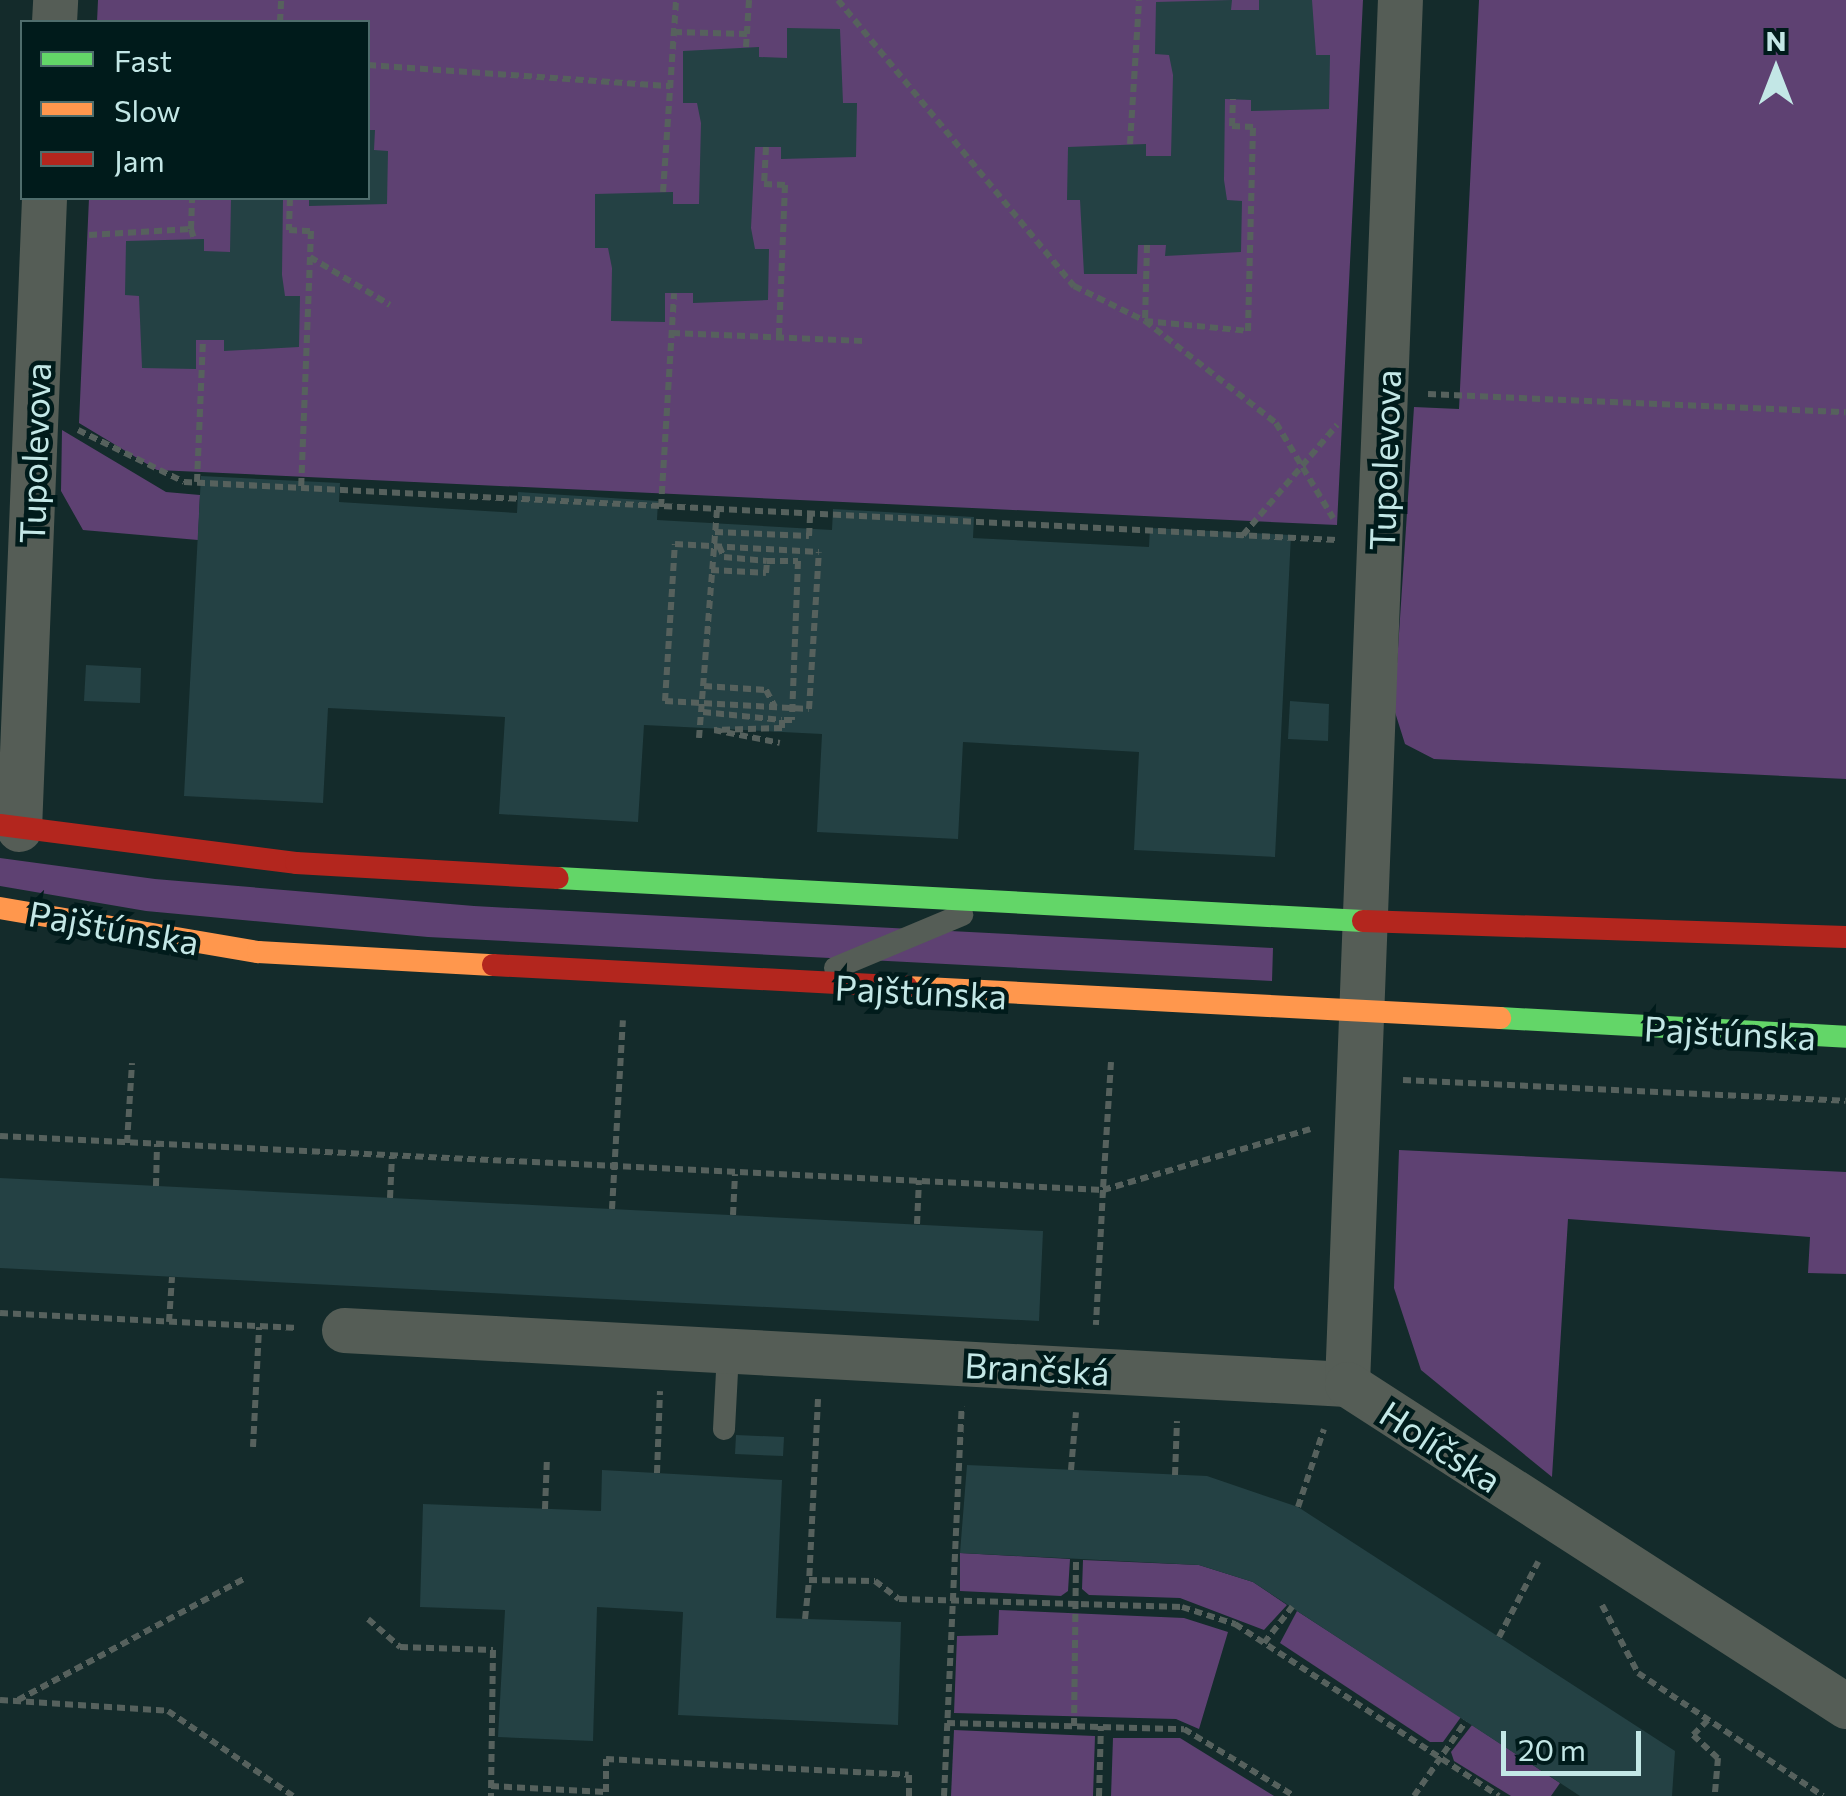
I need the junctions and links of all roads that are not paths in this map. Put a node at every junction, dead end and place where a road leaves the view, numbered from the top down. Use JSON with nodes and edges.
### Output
{"nodes":[{"id":1,"x":1400,"y":0,"type":"edge"},
{"id":2,"x":63,"y":207,"type":"edge"},
{"id":3,"x":16,"y":478,"type":"edge"},
{"id":4,"x":9,"y":827,"type":"edge"},
{"id":5,"x":994,"y":902,"type":"junction"},
{"id":6,"x":0,"y":908,"type":"edge"},
{"id":7,"x":1365,"y":920,"type":"junction"},
{"id":8,"x":1846,"y":938,"type":"edge"},
{"id":9,"x":794,"y":984,"type":"junction"},
{"id":10,"x":1360,"y":1015,"type":"junction"},
{"id":11,"x":1846,"y":1038,"type":"edge"},
{"id":12,"x":344,"y":1330,"type":"road end"},
{"id":13,"x":728,"y":1352,"type":"junction"},
{"id":14,"x":1347,"y":1384,"type":"junction"},
{"id":15,"x":724,"y":1429,"type":"dead end"},
{"id":16,"x":1846,"y":1706,"type":"edge"}],
"edges":[{"from":1,"to":7,"type":"street","name":"Tupolevova"},
{"from":2,"to":3,"type":"street","name":"Tupolevova"},
{"from":3,"to":4,"type":"street","name":"Tupolevova"},
{"from":4,"to":5,"type":"main road"},
{"from":5,"to":7,"type":"main road"},
{"from":5,"to":9,"type":"lane"},
{"from":6,"to":9,"type":"main road","name":"Pajštúnska"},
{"from":7,"to":8,"type":"main road"},
{"from":7,"to":10,"type":"street","name":"Tupolevova"},
{"from":9,"to":10,"type":"main road","name":"Pajštúnska"},
{"from":10,"to":11,"type":"main road","name":"Pajštúnska"},
{"from":10,"to":14,"type":"street","name":"Holíčska"},
{"from":12,"to":13,"type":"street","name":"Brančská"},
{"from":13,"to":14,"type":"street","name":"Brančská"},
{"from":13,"to":15,"type":"lane"},
{"from":14,"to":16,"type":"street","name":"Holíčska"}]}
